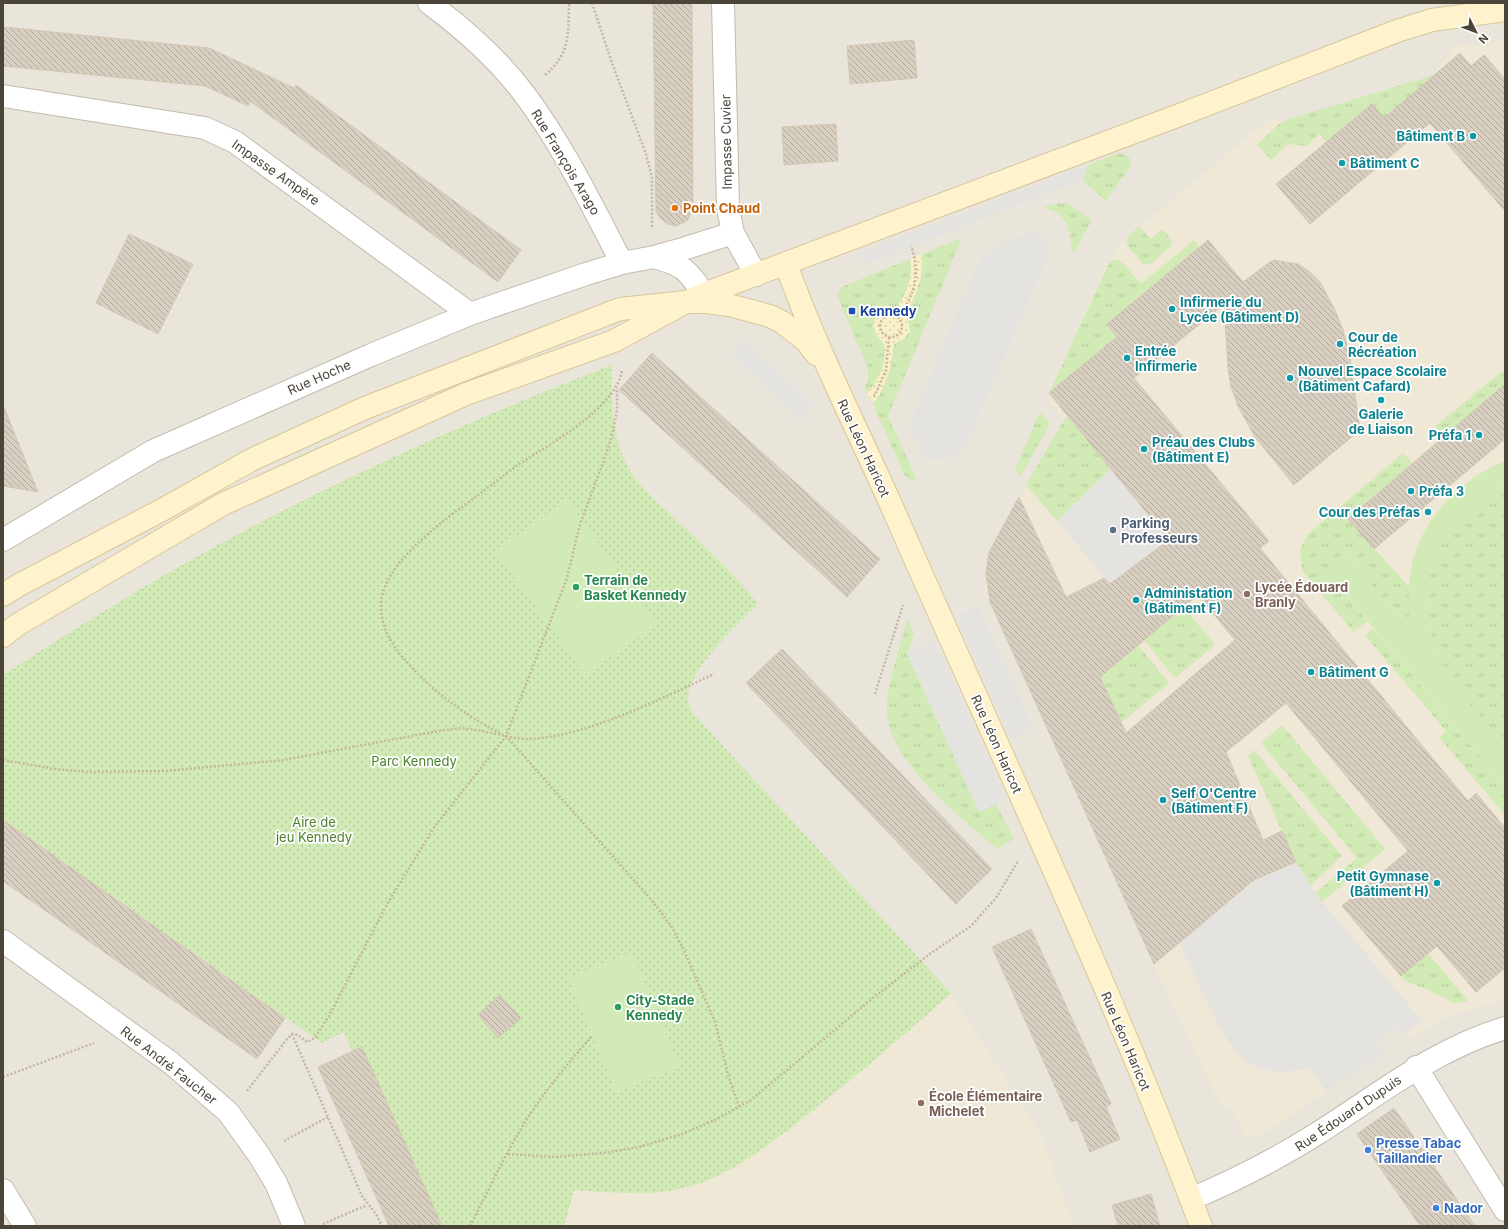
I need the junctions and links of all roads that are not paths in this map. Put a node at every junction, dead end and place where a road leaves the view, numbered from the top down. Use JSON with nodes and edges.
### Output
{"nodes":[{"id":1,"x":429,"y":3,"type":"edge"},
{"id":2,"x":722,"y":3,"type":"edge"},
{"id":3,"x":1505,"y":10,"type":"edge"},
{"id":4,"x":3,"y":96,"type":"edge"},
{"id":5,"x":732,"y":233,"type":"junction"},
{"id":6,"x":654,"y":257,"type":"junction"},
{"id":7,"x":622,"y":263,"type":"junction"},
{"id":8,"x":786,"y":264,"type":"junction"},
{"id":9,"x":756,"y":275,"type":"junction"},
{"id":10,"x":695,"y":298,"type":"junction"},
{"id":11,"x":470,"y":314,"type":"junction"},
{"id":12,"x":830,"y":375,"type":"junction"},
{"id":13,"x":3,"y":540,"type":"edge"},
{"id":14,"x":3,"y":595,"type":"edge"},
{"id":15,"x":3,"y":636,"type":"edge"},
{"id":16,"x":3,"y":941,"type":"edge"},
{"id":17,"x":1505,"y":1028,"type":"edge"},
{"id":18,"x":1416,"y":1068,"type":"junction"},
{"id":19,"x":3,"y":1190,"type":"edge"},
{"id":20,"x":1191,"y":1199,"type":"junction"},
{"id":21,"x":1505,"y":1210,"type":"edge"},
{"id":22,"x":25,"y":1226,"type":"edge"},
{"id":23,"x":294,"y":1226,"type":"edge"},
{"id":24,"x":1201,"y":1226,"type":"edge"}],
"edges":[{"from":1,"to":7,"type":"street","name":"Rue François Arago"},
{"from":2,"to":5,"type":"street","name":"Impasse Cuvier"},
{"from":3,"to":8,"type":"main road"},
{"from":4,"to":11,"type":"street","name":"Impasse Ampère"},
{"from":5,"to":6,"type":"street","name":"Rue Hoche"},
{"from":5,"to":9,"type":"street","name":"Impasse Cuvier"},
{"from":6,"to":7,"type":"street","name":"Rue Hoche"},
{"from":6,"to":10,"type":"street"},
{"from":7,"to":11,"type":"street","name":"Rue Hoche"},
{"from":8,"to":9,"type":"main road"},
{"from":8,"to":12,"type":"main road","name":"Rue Léon Haricot"},
{"from":9,"to":10,"type":"main road"},
{"from":10,"to":12,"type":"main road"},
{"from":10,"to":14,"type":"main road"},
{"from":10,"to":15,"type":"main road"},
{"from":11,"to":13,"type":"street","name":"Rue Hoche"},
{"from":12,"to":20,"type":"main road","name":"Rue Léon Haricot"},
{"from":16,"to":23,"type":"street","name":"Rue André Faucher"},
{"from":17,"to":18,"type":"street","name":"Rue Édouard Dupuis"},
{"from":18,"to":20,"type":"street","name":"Rue Édouard Dupuis"},
{"from":18,"to":21,"type":"street"},
{"from":19,"to":22,"type":"street"},
{"from":20,"to":24,"type":"main road","name":"Rue Léon Haricot"}]}
